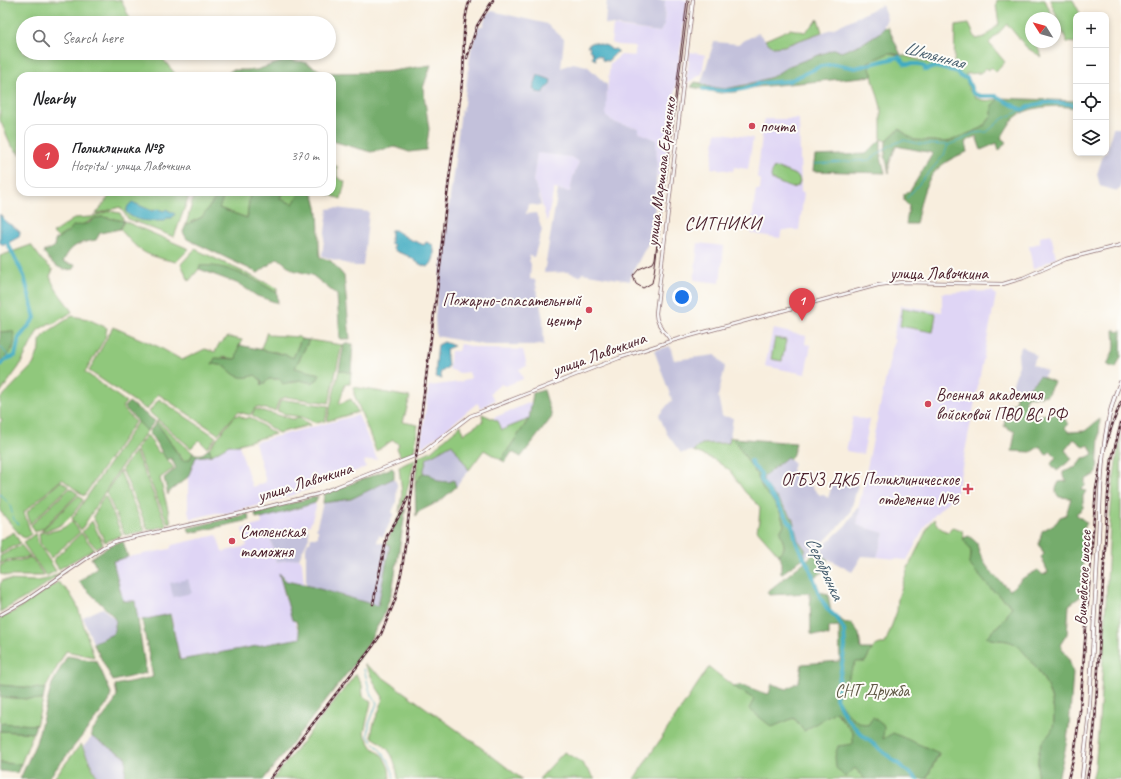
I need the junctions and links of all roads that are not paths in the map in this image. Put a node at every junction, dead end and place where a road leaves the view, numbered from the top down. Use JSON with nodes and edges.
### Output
{"nodes":[{"id":1,"x":693,"y":0,"type":"edge"},
{"id":2,"x":1121,"y":245,"type":"edge"},
{"id":3,"x":671,"y":341,"type":"junction"},
{"id":4,"x":1121,"y":381,"type":"edge"},
{"id":5,"x":0,"y":615,"type":"edge"},
{"id":6,"x":1082,"y":779,"type":"edge"}],
"edges":[{"from":1,"to":3,"type":"main road","name":"улица Маршала Ерёменко"},
{"from":2,"to":3,"type":"main road","name":"улица Лавочкина"},
{"from":3,"to":5,"type":"main road","name":"улица Лавочкина"},
{"from":4,"to":6,"type":"main road","name":"Витебское шоссе","bridge":true}]}
